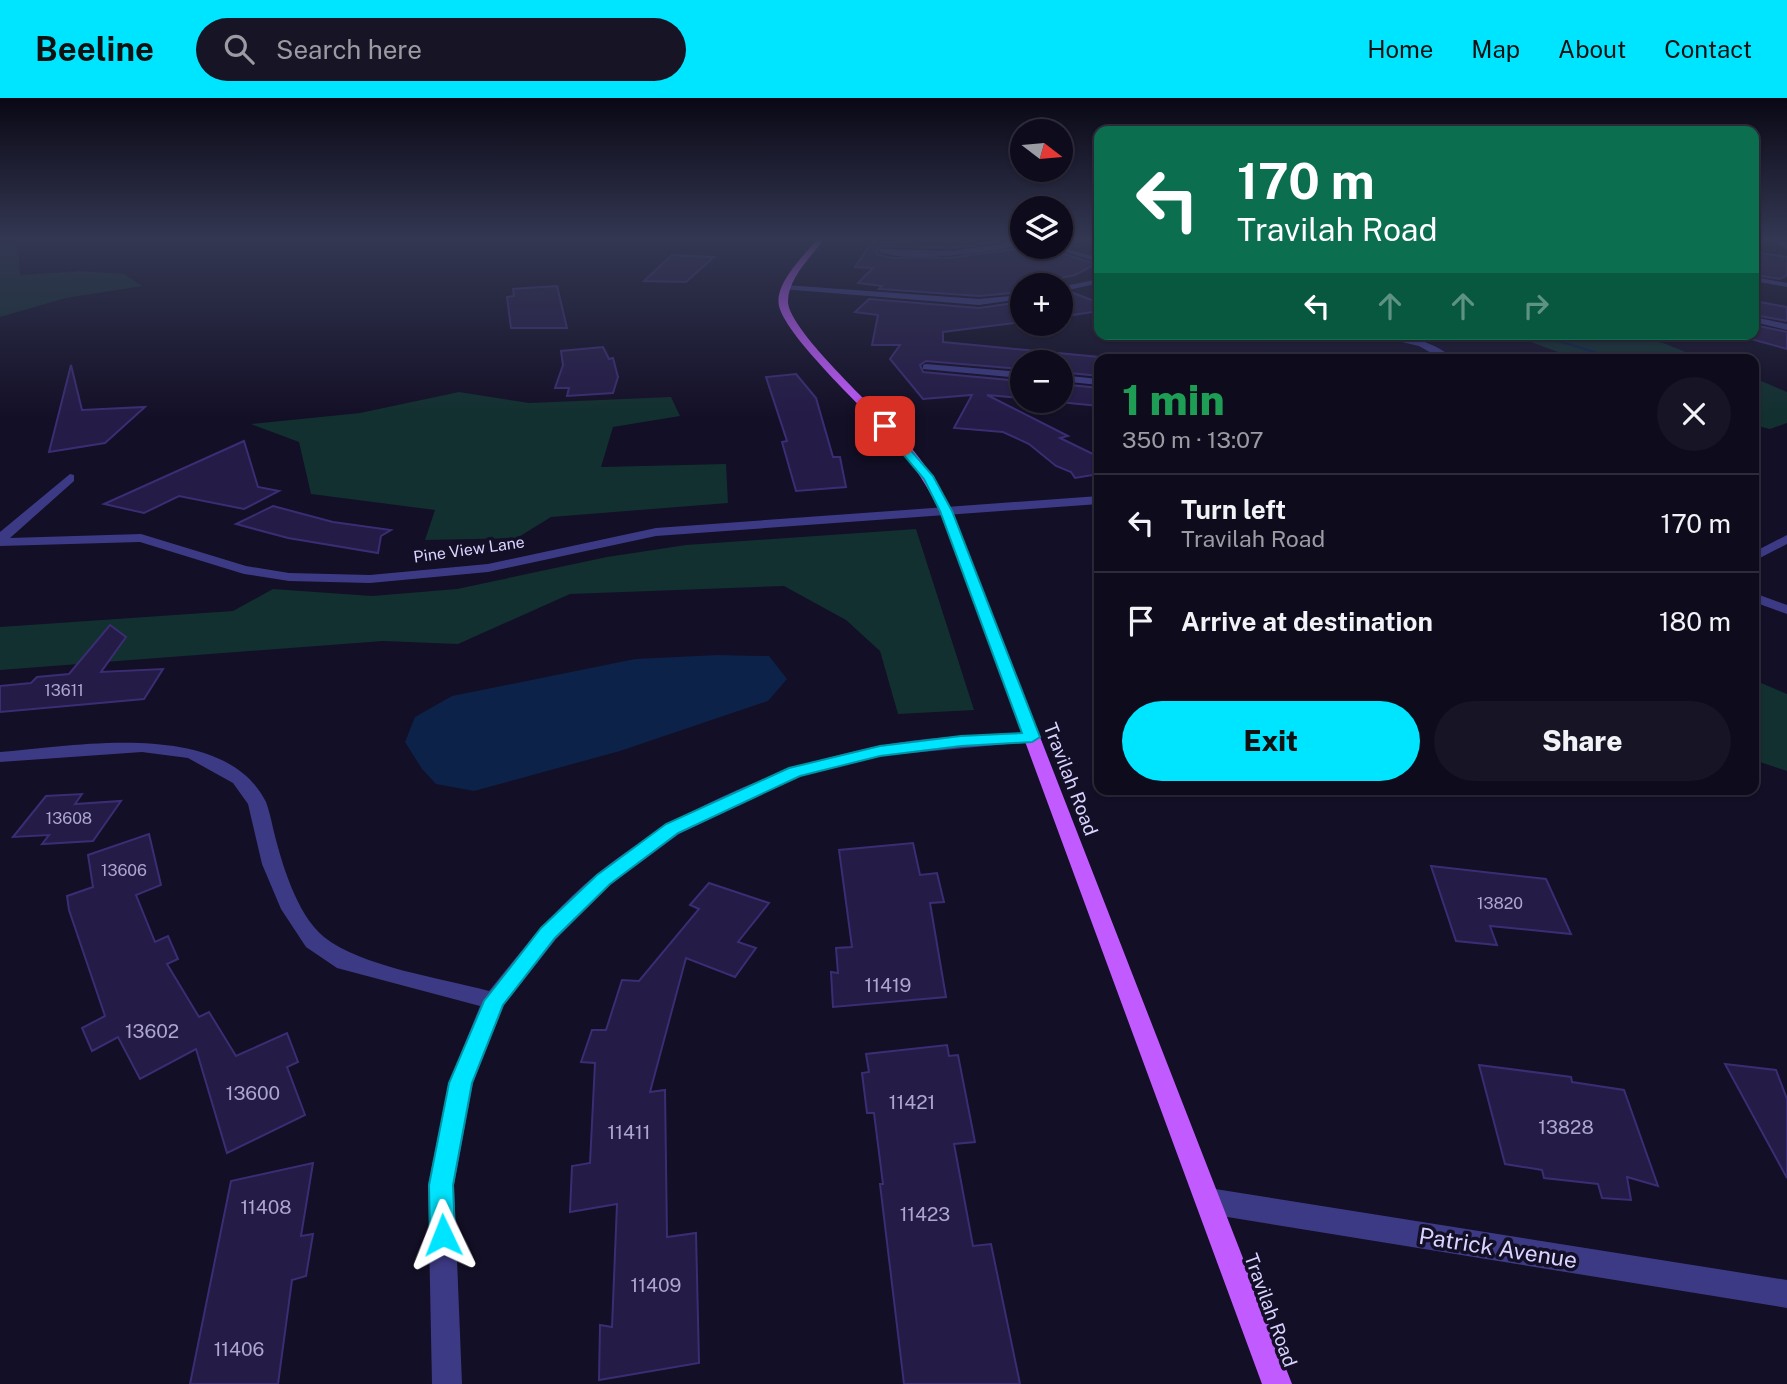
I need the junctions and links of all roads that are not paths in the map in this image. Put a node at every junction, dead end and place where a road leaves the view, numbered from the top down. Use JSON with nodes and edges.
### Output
{"nodes":[{"id":1,"x":784,"y":298,"type":"edge"},
{"id":2,"x":927,"y":298,"type":"edge"},
{"id":3,"x":1010,"y":298,"type":"edge"},
{"id":4,"x":1759,"y":321,"type":"edge"},
{"id":5,"x":1787,"y":327,"type":"edge"},
{"id":6,"x":1406,"y":340,"type":"edge"},
{"id":7,"x":1442,"y":354,"type":"edge"},
{"id":8,"x":926,"y":367,"type":"dead end"},
{"id":9,"x":1010,"y":374,"type":"edge"},
{"id":10,"x":1073,"y":379,"type":"edge"},
{"id":11,"x":1094,"y":381,"type":"edge"},
{"id":12,"x":70,"y":478,"type":"dead end"},
{"id":13,"x":1094,"y":500,"type":"edge"},
{"id":14,"x":946,"y":511,"type":"junction"},
{"id":15,"x":1787,"y":539,"type":"edge"},
{"id":16,"x":0,"y":541,"type":"edge"},
{"id":17,"x":1759,"y":554,"type":"edge"},
{"id":18,"x":1759,"y":599,"type":"edge"},
{"id":19,"x":1787,"y":610,"type":"edge"},
{"id":20,"x":1032,"y":737,"type":"junction"},
{"id":21,"x":0,"y":757,"type":"edge"},
{"id":22,"x":494,"y":1001,"type":"junction"},
{"id":23,"x":1209,"y":1201,"type":"junction"},
{"id":24,"x":1787,"y":1294,"type":"edge"},
{"id":25,"x":447,"y":1384,"type":"edge"},
{"id":26,"x":1277,"y":1384,"type":"edge"}],
"edges":[{"from":1,"to":14,"type":"main road","name":"Travilah Road"},
{"from":2,"to":3,"type":"street"},
{"from":4,"to":5,"type":"street"},
{"from":6,"to":7,"type":"street"},
{"from":8,"to":9,"type":"street"},
{"from":10,"to":11,"type":"street"},
{"from":12,"to":16,"type":"street"},
{"from":13,"to":14,"type":"street","name":"Pine View Lane"},
{"from":14,"to":16,"type":"street","name":"Pine View Lane"},
{"from":14,"to":20,"type":"main road","name":"Travilah Road"},
{"from":15,"to":17,"type":"street"},
{"from":18,"to":19,"type":"street"},
{"from":20,"to":22,"type":"street"},
{"from":20,"to":23,"type":"main road","name":"Travilah Road"},
{"from":21,"to":22,"type":"street"},
{"from":22,"to":25,"type":"street"},
{"from":23,"to":24,"type":"street","name":"Patrick Avenue"},
{"from":23,"to":26,"type":"main road","name":"Travilah Road"}]}
